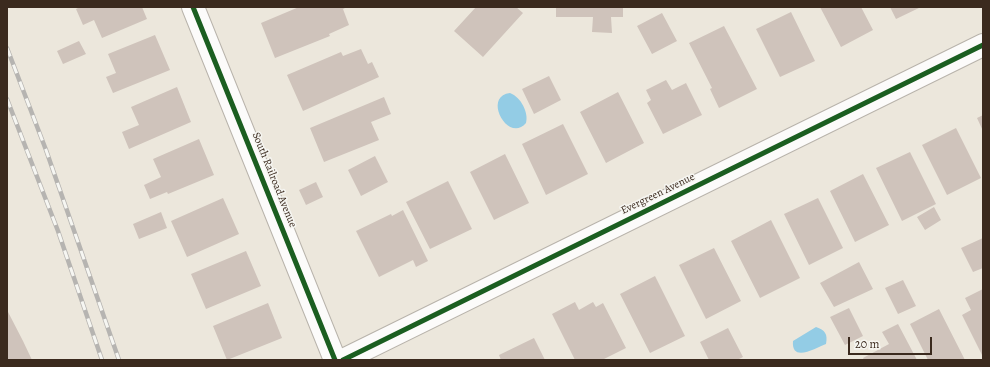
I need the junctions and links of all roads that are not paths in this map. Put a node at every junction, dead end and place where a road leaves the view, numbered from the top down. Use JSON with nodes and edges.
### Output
{"nodes":[{"id":1,"x":193,"y":7,"type":"edge"},
{"id":2,"x":983,"y":45,"type":"edge"},
{"id":3,"x":335,"y":360,"type":"edge"},
{"id":4,"x":343,"y":360,"type":"edge"}],
"edges":[{"from":1,"to":3,"type":"street","name":"South Railroad Avenue"},
{"from":2,"to":4,"type":"street","name":"Evergreen Avenue"}]}
